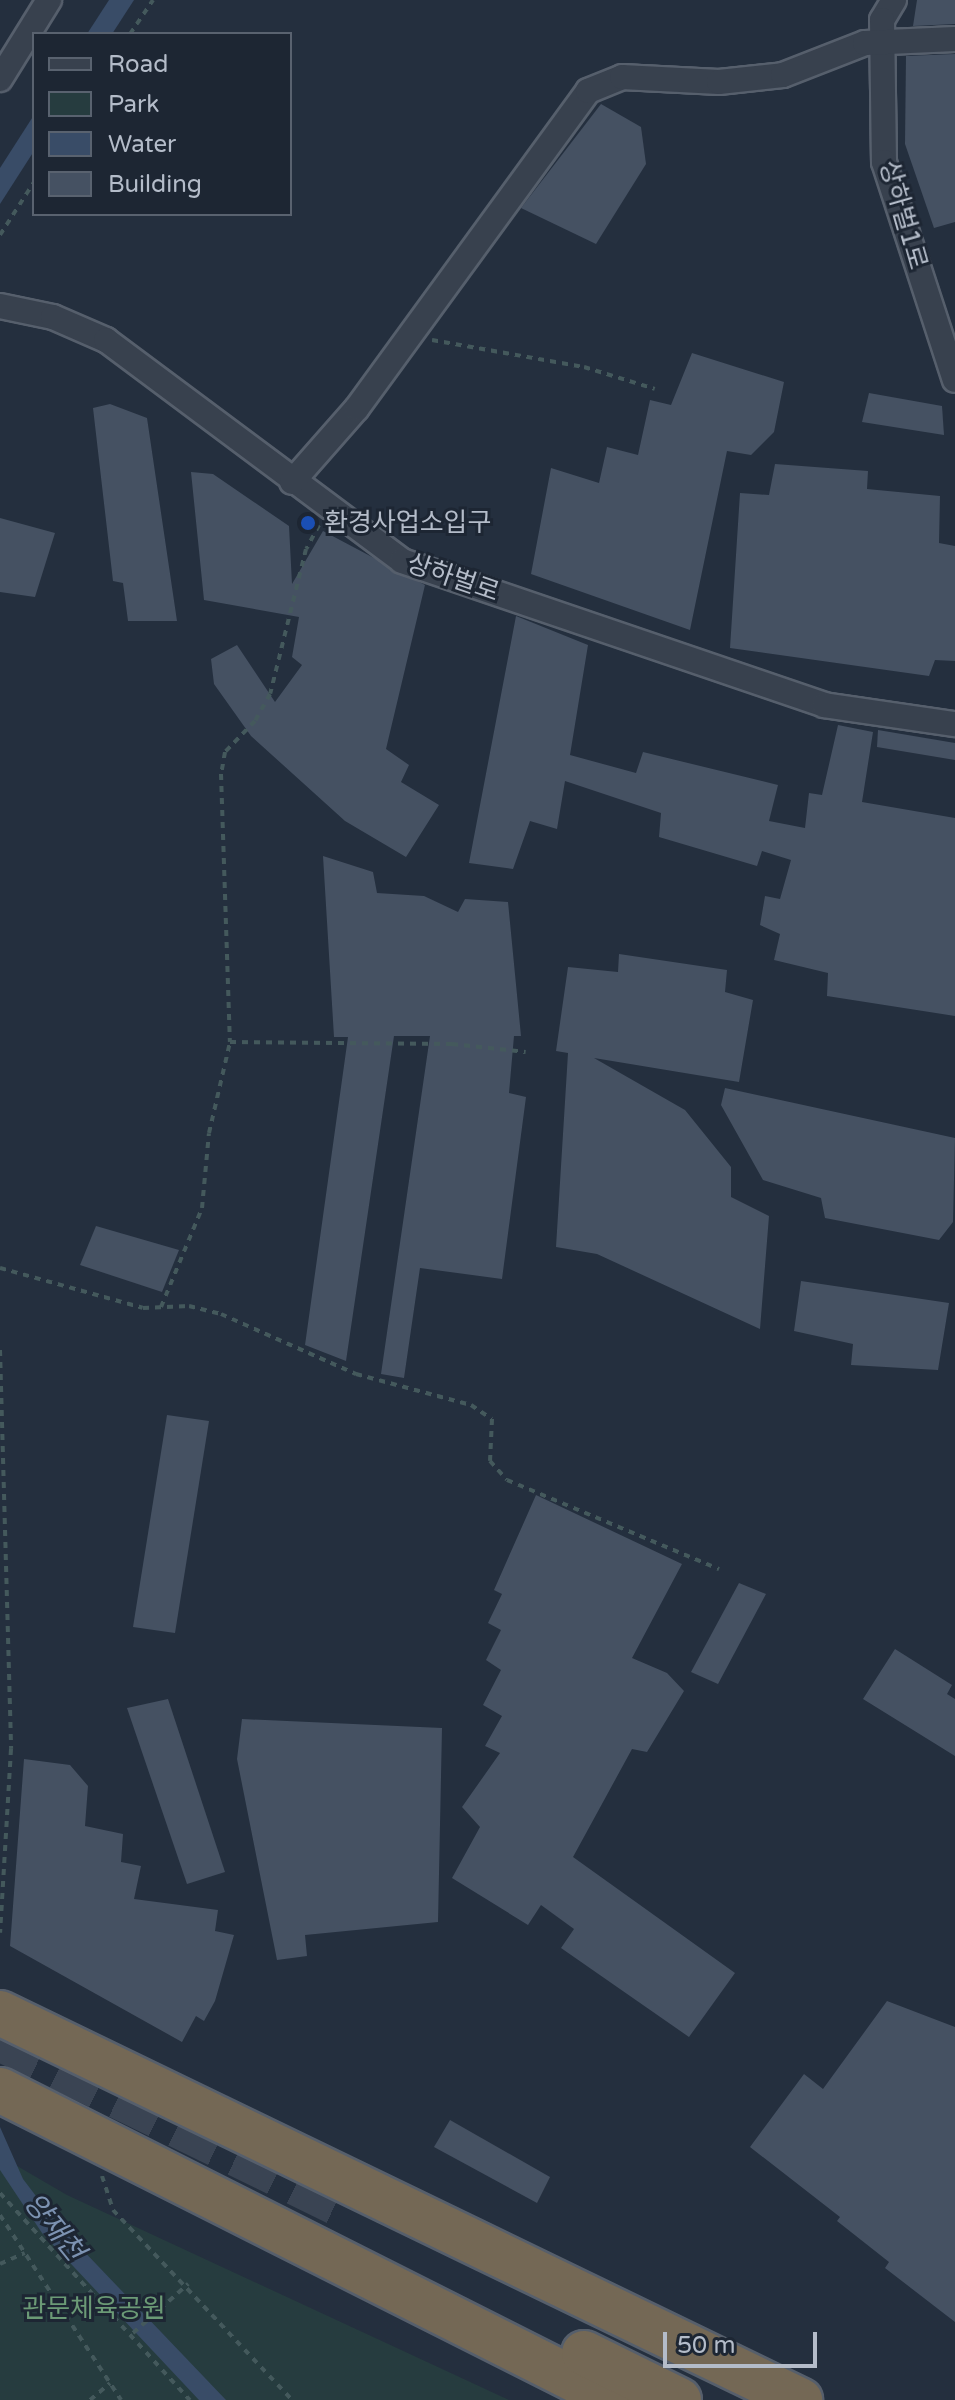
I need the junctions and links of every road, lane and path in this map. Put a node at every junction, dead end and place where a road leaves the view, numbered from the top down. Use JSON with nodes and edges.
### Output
{"nodes":[{"id":1,"x":49,"y":0,"type":"edge"},
{"id":2,"x":153,"y":0,"type":"edge"},
{"id":3,"x":894,"y":0,"type":"edge"},
{"id":4,"x":131,"y":32,"type":"edge"},
{"id":5,"x":955,"y":39,"type":"edge"},
{"id":6,"x":882,"y":40,"type":"junction"},
{"id":7,"x":0,"y":79,"type":"edge"},
{"id":8,"x":32,"y":185,"type":"edge"},
{"id":9,"x":0,"y":235,"type":"edge"},
{"id":10,"x":6,"y":307,"type":"edge"},
{"id":11,"x":410,"y":336,"type":"junction"},
{"id":12,"x":955,"y":380,"type":"edge"},
{"id":13,"x":655,"y":389,"type":"dead end"},
{"id":14,"x":292,"y":482,"type":"junction"},
{"id":15,"x":327,"y":509,"type":"junction"},
{"id":16,"x":955,"y":724,"type":"edge"},
{"id":17,"x":230,"y":1042,"type":"junction"},
{"id":18,"x":526,"y":1052,"type":"dead end"},
{"id":19,"x":0,"y":1268,"type":"edge"},
{"id":20,"x":161,"y":1307,"type":"junction"},
{"id":21,"x":0,"y":1350,"type":"edge"},
{"id":22,"x":719,"y":1569,"type":"dead end"},
{"id":23,"x":0,"y":1933,"type":"edge"},
{"id":24,"x":0,"y":2013,"type":"edge"},
{"id":25,"x":0,"y":2025,"type":"edge"},
{"id":26,"x":51,"y":2037,"type":"junction"},
{"id":27,"x":0,"y":2090,"type":"edge"},
{"id":28,"x":87,"y":2131,"type":"junction"},
{"id":29,"x":0,"y":2193,"type":"edge"},
{"id":30,"x":0,"y":2215,"type":"edge"},
{"id":31,"x":25,"y":2253,"type":"junction"},
{"id":32,"x":0,"y":2264,"type":"edge"},
{"id":33,"x":188,"y":2284,"type":"junction"},
{"id":34,"x":133,"y":2333,"type":"junction"},
{"id":35,"x":110,"y":2383,"type":"junction"},
{"id":36,"x":90,"y":2400,"type":"edge"},
{"id":37,"x":121,"y":2400,"type":"edge"},
{"id":38,"x":190,"y":2400,"type":"edge"},
{"id":39,"x":292,"y":2400,"type":"edge"},
{"id":40,"x":615,"y":2400,"type":"edge"},
{"id":41,"x":679,"y":2400,"type":"edge"},
{"id":42,"x":742,"y":2400,"type":"edge"},
{"id":43,"x":800,"y":2400,"type":"edge"}],
"edges":[{"from":1,"to":7,"type":"street"},
{"from":2,"to":4,"type":"path"},
{"from":3,"to":6,"type":"street","name":"상하벌1로"},
{"from":5,"to":6,"type":"street"},
{"from":6,"to":11,"type":"street"},
{"from":6,"to":12,"type":"street","name":"상하벌1로"},
{"from":8,"to":9,"type":"path"},
{"from":10,"to":14,"type":"street","name":"상하벌로"},
{"from":11,"to":13,"type":"path"},
{"from":11,"to":14,"type":"street"},
{"from":14,"to":15,"type":"street","name":"상하벌로"},
{"from":15,"to":16,"type":"street","name":"상하벌로"},
{"from":15,"to":17,"type":"path"},
{"from":17,"to":18,"type":"path"},
{"from":17,"to":20,"type":"path"},
{"from":19,"to":20,"type":"path"},
{"from":20,"to":22,"type":"path"},
{"from":21,"to":23,"type":"path"},
{"from":24,"to":26,"type":"highway"},
{"from":25,"to":26,"type":"highway"},
{"from":26,"to":43,"type":"highway"},
{"from":27,"to":28,"type":"highway"},
{"from":28,"to":33,"type":"path"},
{"from":28,"to":40,"type":"highway"},
{"from":29,"to":34,"type":"path"},
{"from":30,"to":31,"type":"path"},
{"from":31,"to":32,"type":"path"},
{"from":31,"to":35,"type":"path"},
{"from":33,"to":34,"type":"path"},
{"from":33,"to":39,"type":"path"},
{"from":34,"to":38,"type":"path"},
{"from":35,"to":36,"type":"path"},
{"from":35,"to":37,"type":"path"},
{"from":41,"to":42,"type":"highway"}]}
